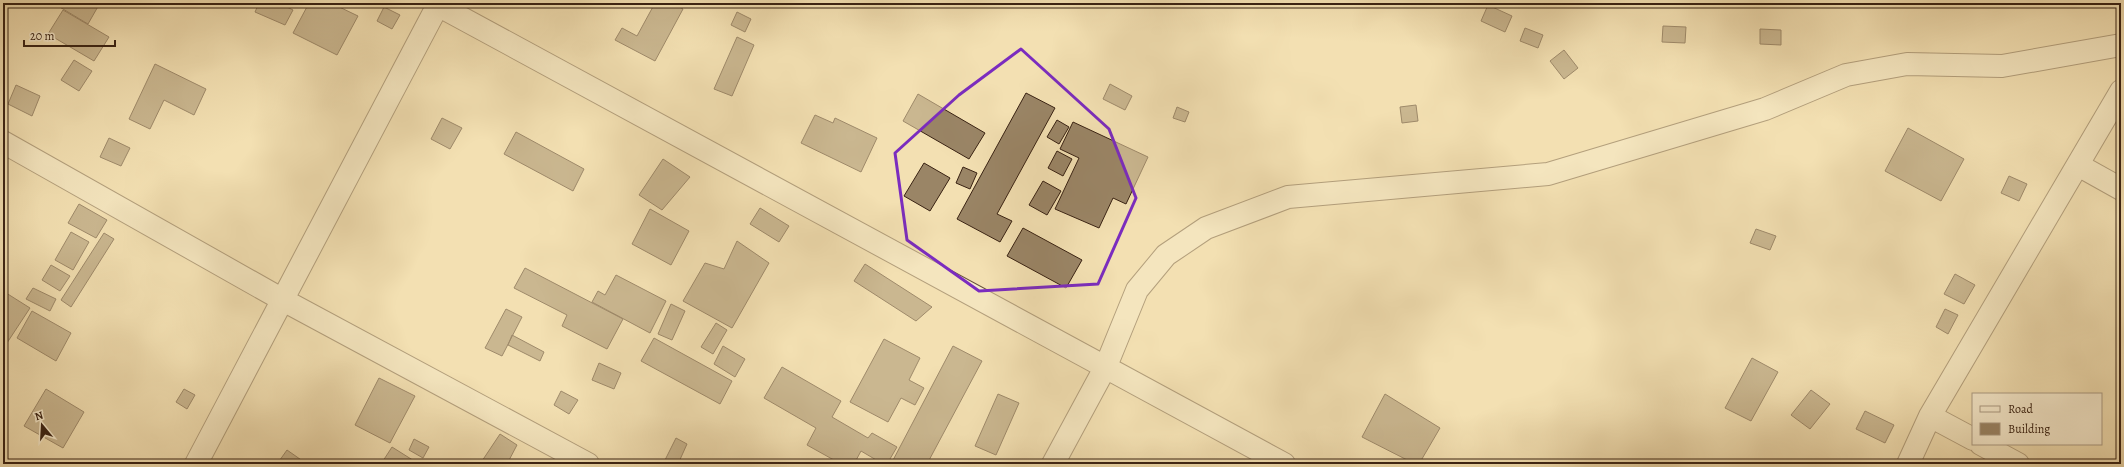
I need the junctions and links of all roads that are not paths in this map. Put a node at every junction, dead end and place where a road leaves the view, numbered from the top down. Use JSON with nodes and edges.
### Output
{"nodes":[{"id":1,"x":437,"y":4,"type":"edge"},
{"id":2,"x":2121,"y":44,"type":"edge"},
{"id":3,"x":2121,"y":91,"type":"edge"},
{"id":4,"x":3,"y":142,"type":"edge"},
{"id":5,"x":2078,"y":165,"type":"junction"},
{"id":6,"x":2121,"y":189,"type":"edge"},
{"id":7,"x":283,"y":300,"type":"junction"},
{"id":8,"x":1106,"y":366,"type":"junction"},
{"id":9,"x":1930,"y":416,"type":"junction"},
{"id":10,"x":1972,"y":438,"type":"edge"},
{"id":11,"x":1983,"y":445,"type":"edge"},
{"id":12,"x":196,"y":464,"type":"edge"},
{"id":13,"x":588,"y":464,"type":"edge"},
{"id":14,"x":1053,"y":464,"type":"edge"},
{"id":15,"x":1284,"y":464,"type":"edge"},
{"id":16,"x":1908,"y":464,"type":"edge"},
{"id":17,"x":2018,"y":464,"type":"edge"}],
"edges":[{"from":1,"to":7,"type":"street"},
{"from":1,"to":8,"type":"street"},
{"from":2,"to":8,"type":"street"},
{"from":3,"to":5,"type":"street"},
{"from":4,"to":7,"type":"street"},
{"from":5,"to":6,"type":"street"},
{"from":5,"to":9,"type":"street"},
{"from":7,"to":12,"type":"street"},
{"from":7,"to":13,"type":"street"},
{"from":8,"to":14,"type":"street"},
{"from":8,"to":15,"type":"street"},
{"from":9,"to":10,"type":"street"},
{"from":9,"to":16,"type":"street"},
{"from":11,"to":17,"type":"street"}]}
